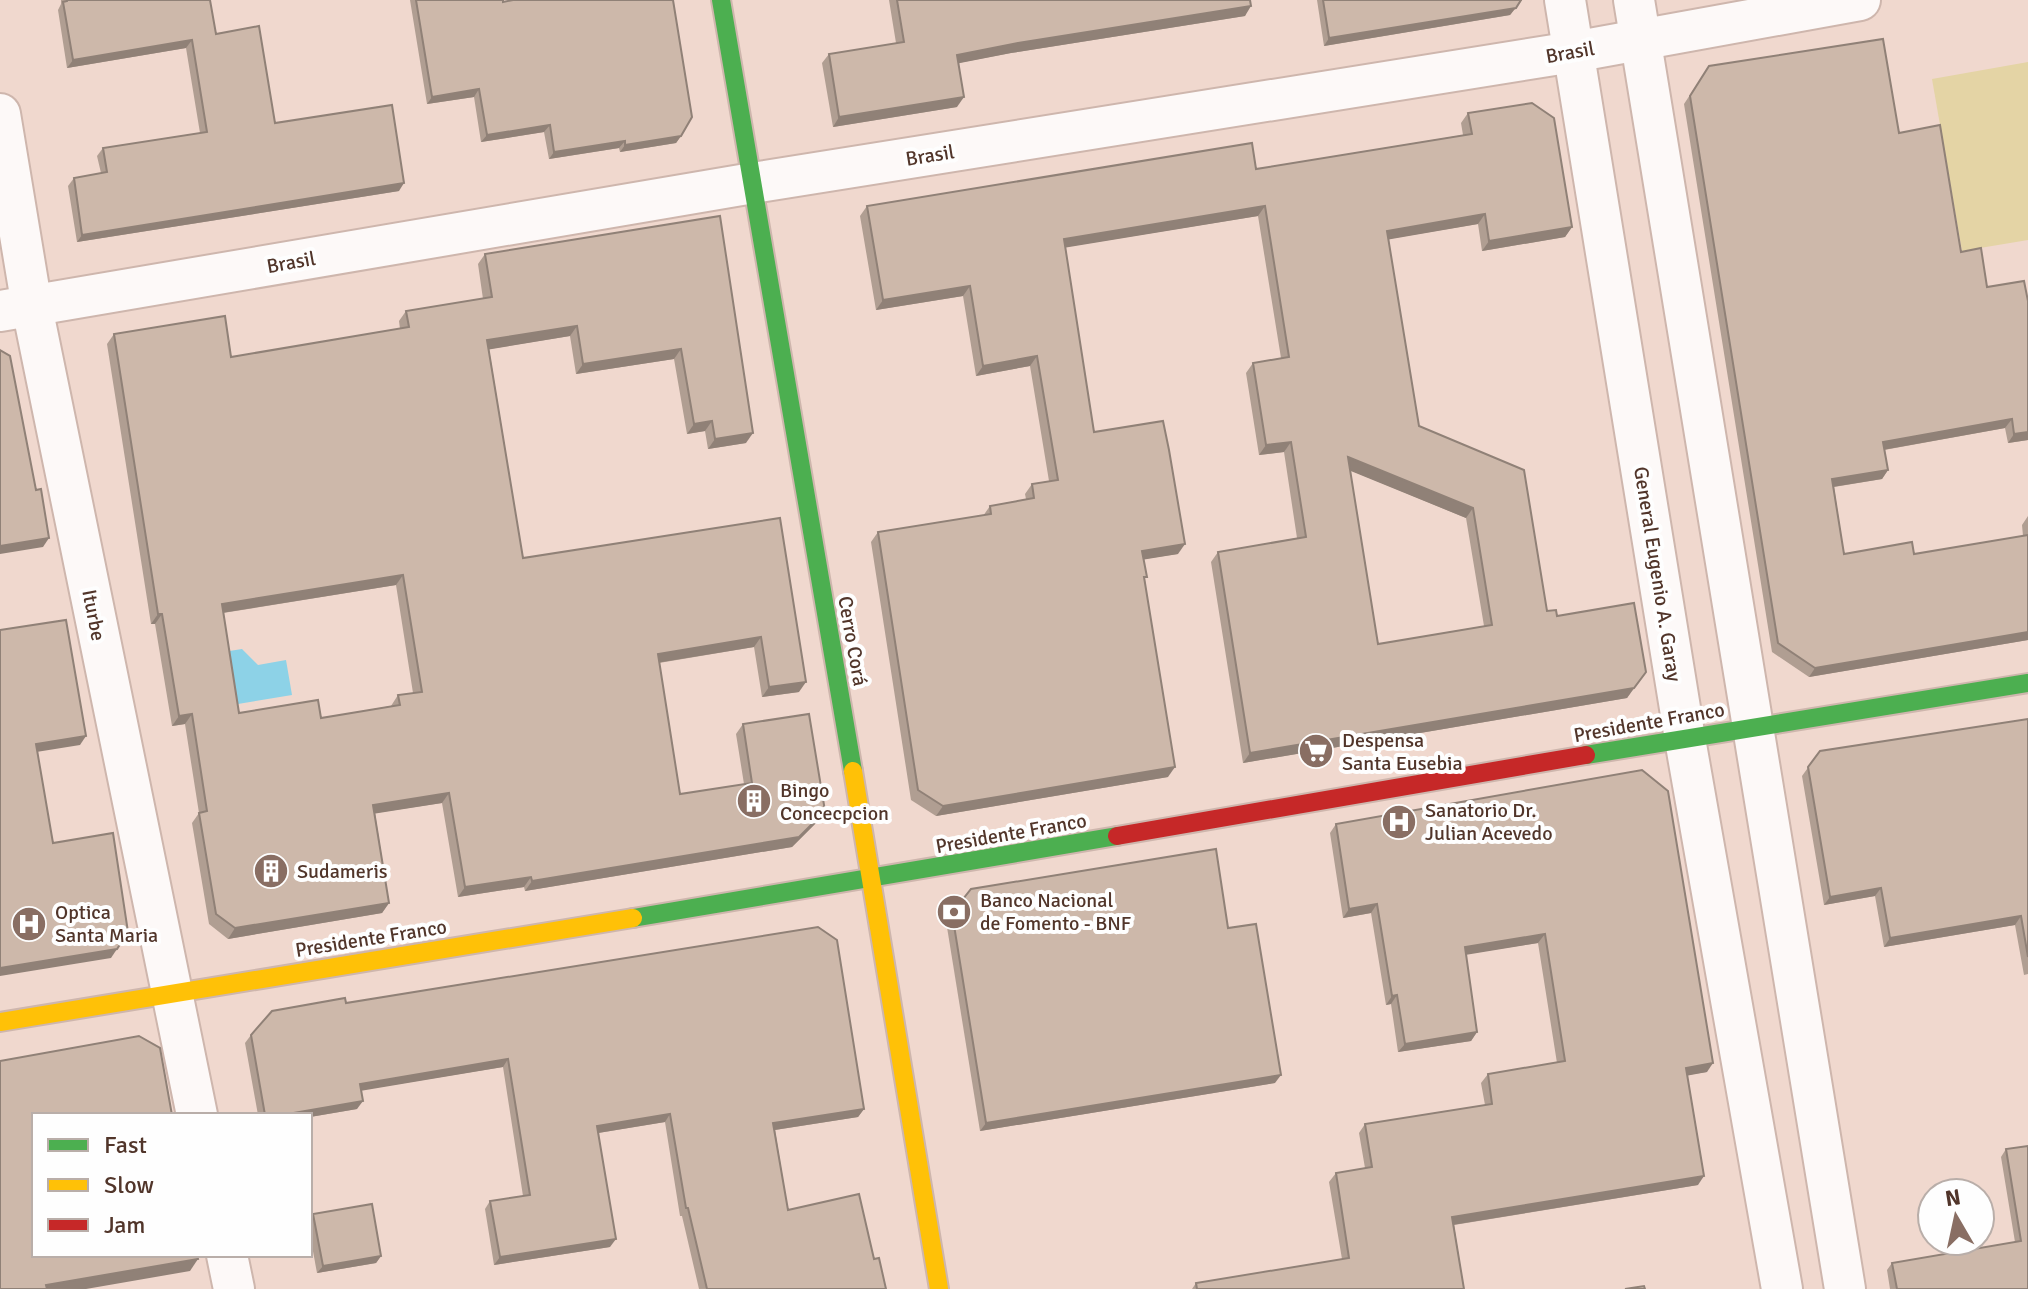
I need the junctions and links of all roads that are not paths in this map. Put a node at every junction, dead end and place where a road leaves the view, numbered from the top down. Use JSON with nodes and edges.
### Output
{"nodes":[{"id":1,"x":721,"y":0,"type":"edge"},
{"id":2,"x":1565,"y":0,"type":"edge"},
{"id":3,"x":1860,"y":0,"type":"edge"},
{"id":4,"x":1637,"y":19,"type":"edge"},
{"id":5,"x":1573,"y":52,"type":"junction"},
{"id":6,"x":0,"y":114,"type":"edge"},
{"id":7,"x":753,"y":183,"type":"junction"},
{"id":8,"x":16,"y":309,"type":"edge"},
{"id":9,"x":2028,"y":683,"type":"edge"},
{"id":10,"x":1753,"y":726,"type":"junction"},
{"id":11,"x":1685,"y":739,"type":"junction"},
{"id":12,"x":872,"y":879,"type":"junction"},
{"id":13,"x":171,"y":993,"type":"junction"},
{"id":14,"x":0,"y":1022,"type":"edge"},
{"id":15,"x":197,"y":1113,"type":"edge"},
{"id":16,"x":227,"y":1257,"type":"edge"},
{"id":17,"x":234,"y":1289,"type":"edge"},
{"id":18,"x":939,"y":1289,"type":"edge"},
{"id":19,"x":1782,"y":1289,"type":"edge"},
{"id":20,"x":1845,"y":1289,"type":"edge"}],
"edges":[{"from":1,"to":7,"type":"street","name":"Cerro Corá"},
{"from":2,"to":5,"type":"street","name":"General Eugenio A. Garay"},
{"from":3,"to":4,"type":"street","name":"Brasil"},
{"from":4,"to":5,"type":"street","name":"Brasil"},
{"from":4,"to":10,"type":"street"},
{"from":5,"to":7,"type":"street","name":"Brasil"},
{"from":5,"to":11,"type":"street","name":"General Eugenio A. Garay"},
{"from":6,"to":8,"type":"street","name":"Iturbe"},
{"from":7,"to":8,"type":"street","name":"Brasil"},
{"from":7,"to":12,"type":"street","name":"Cerro Corá"},
{"from":8,"to":13,"type":"street","name":"Iturbe"},
{"from":9,"to":10,"type":"street","name":"Presidente Franco"},
{"from":10,"to":11,"type":"street","name":"Presidente Franco"},
{"from":10,"to":20,"type":"street"},
{"from":11,"to":12,"type":"street","name":"Presidente Franco"},
{"from":11,"to":19,"type":"street","name":"General Eugenio A. Garay"},
{"from":12,"to":13,"type":"street","name":"Presidente Franco"},
{"from":12,"to":18,"type":"street","name":"Cerro Corá"},
{"from":13,"to":14,"type":"street","name":"Presidente Franco"},
{"from":13,"to":15,"type":"street","name":"Iturbe"},
{"from":16,"to":17,"type":"street"}]}
